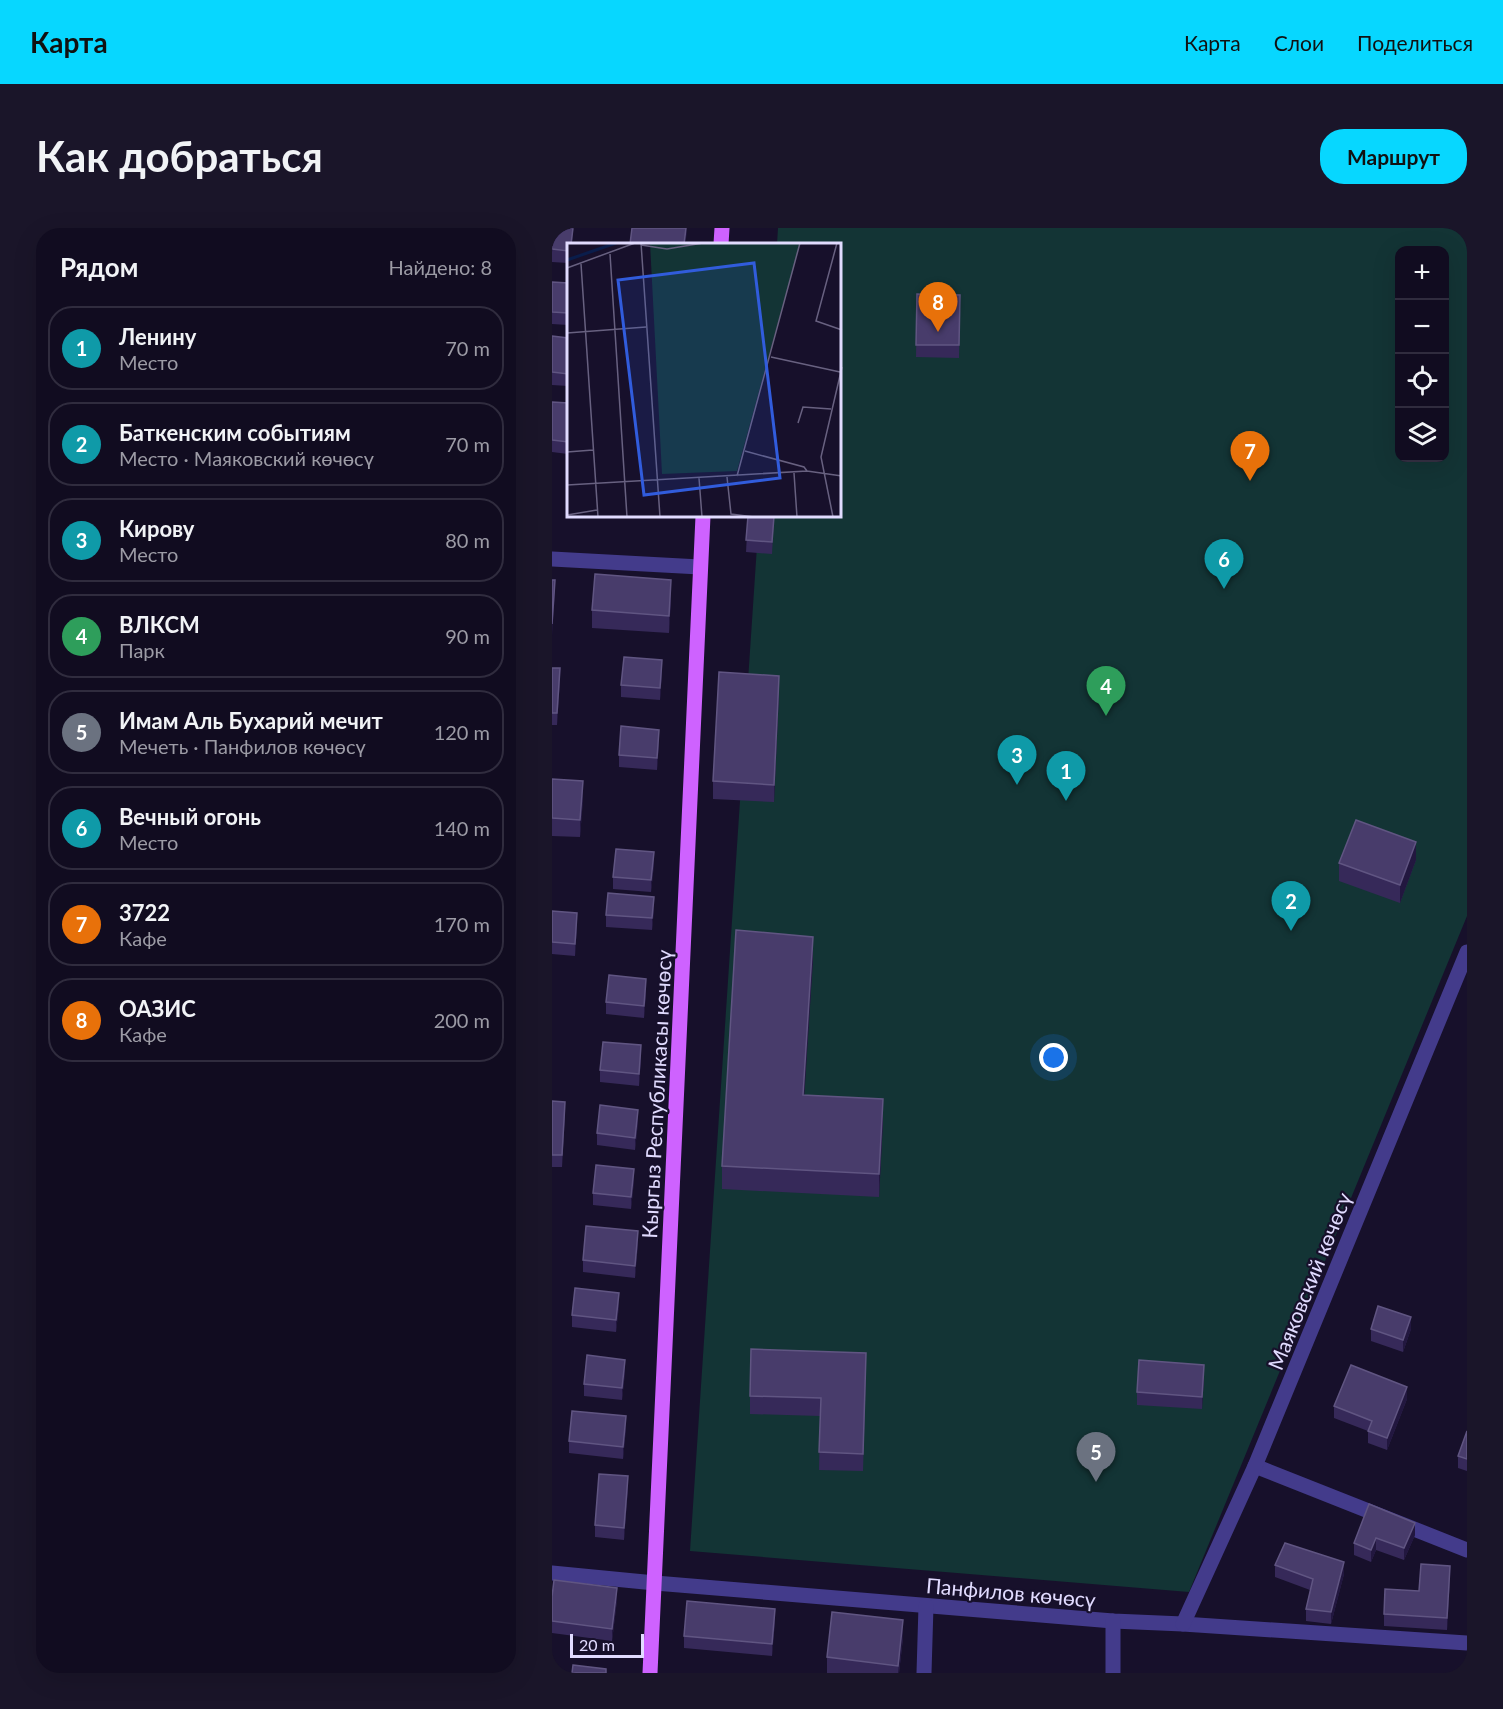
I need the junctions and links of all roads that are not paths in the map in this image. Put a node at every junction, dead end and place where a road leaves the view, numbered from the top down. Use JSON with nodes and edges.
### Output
{"nodes":[{"id":1,"x":722,"y":228,"type":"edge"},
{"id":2,"x":721,"y":243,"type":"edge"},
{"id":3,"x":703,"y":518,"type":"edge"},
{"id":4,"x":552,"y":560,"type":"edge"},
{"id":5,"x":700,"y":567,"type":"junction"},
{"id":6,"x":1467,"y":952,"type":"edge"},
{"id":7,"x":1255,"y":1466,"type":"junction"},
{"id":8,"x":1467,"y":1550,"type":"edge"},
{"id":9,"x":552,"y":1573,"type":"edge"},
{"id":10,"x":655,"y":1583,"type":"junction"},
{"id":11,"x":926,"y":1606,"type":"junction"},
{"id":12,"x":1113,"y":1621,"type":"junction"},
{"id":13,"x":1183,"y":1624,"type":"junction"},
{"id":14,"x":1467,"y":1643,"type":"edge"},
{"id":15,"x":650,"y":1673,"type":"edge"},
{"id":16,"x":924,"y":1673,"type":"edge"},
{"id":17,"x":1113,"y":1673,"type":"edge"}],
"edges":[{"from":1,"to":2,"type":"main road"},
{"from":3,"to":5,"type":"main road","name":"Кыргыз Республикасы көчөсү"},
{"from":4,"to":5,"type":"street"},
{"from":5,"to":10,"type":"main road","name":"Кыргыз Республикасы көчөсү"},
{"from":6,"to":7,"type":"street","name":"Маяковский көчөсү"},
{"from":7,"to":8,"type":"street"},
{"from":7,"to":13,"type":"street","name":"Маяковский көчөсү"},
{"from":9,"to":10,"type":"street","name":"Панфилов көчөсү"},
{"from":10,"to":11,"type":"street","name":"Панфилов көчөсү"},
{"from":10,"to":15,"type":"main road","name":"Кыргыз Республикасы көчөсү"},
{"from":11,"to":12,"type":"street","name":"Панфилов көчөсү"},
{"from":11,"to":16,"type":"street"},
{"from":12,"to":13,"type":"street","name":"Панфилов көчөсү"},
{"from":12,"to":17,"type":"street"},
{"from":13,"to":14,"type":"street","name":"Панфилов көчөсү"}]}
